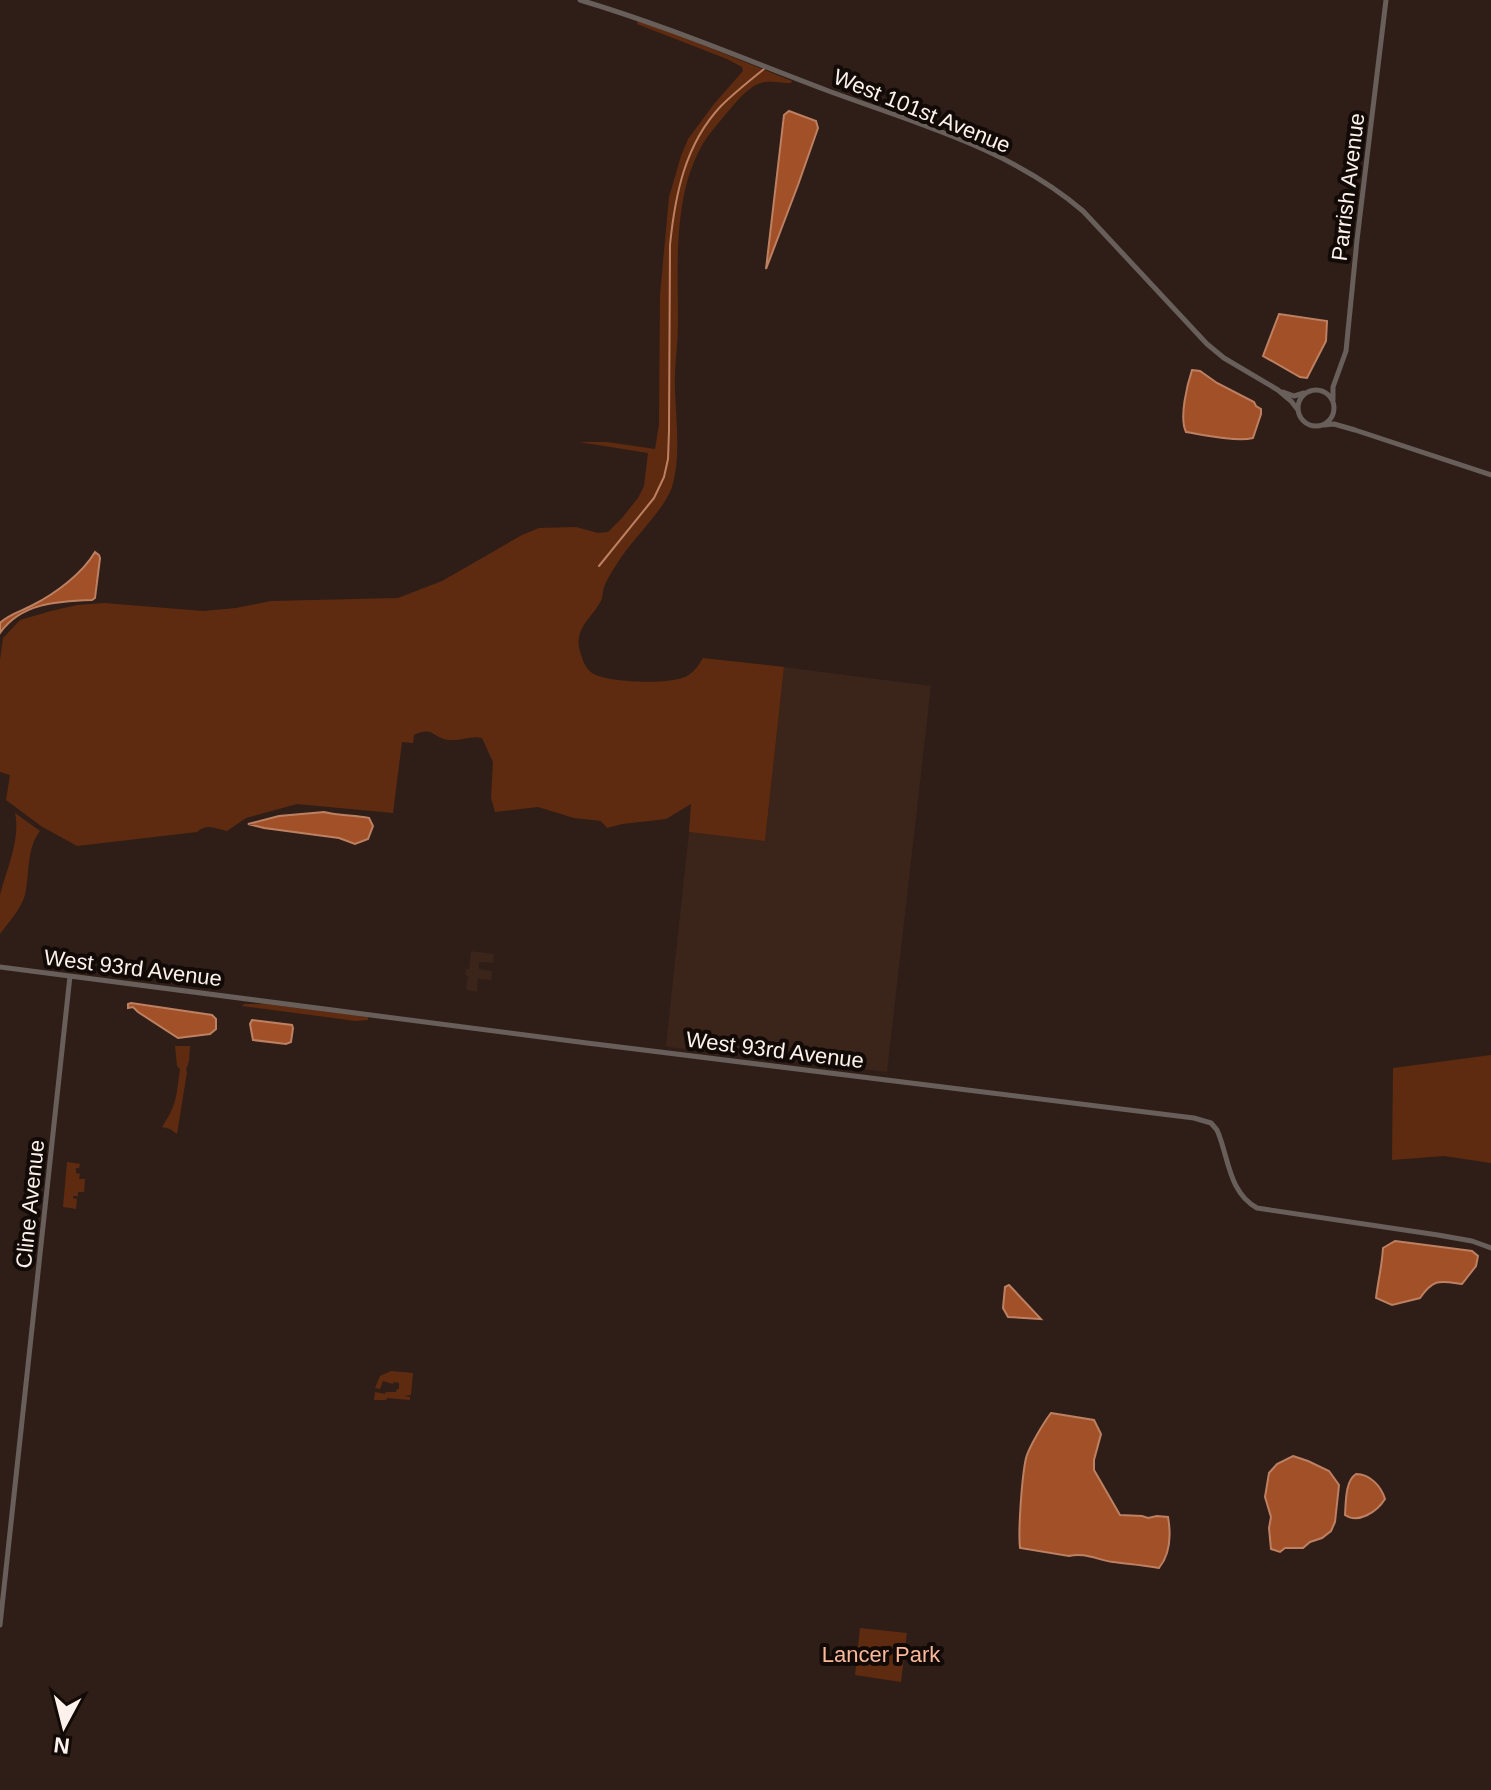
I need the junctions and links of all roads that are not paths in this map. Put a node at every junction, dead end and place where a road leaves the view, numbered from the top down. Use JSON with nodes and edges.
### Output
{"nodes":[{"id":1,"x":580,"y":0,"type":"edge"},
{"id":2,"x":1386,"y":0,"type":"edge"},
{"id":3,"x":1337,"y":376,"type":"junction"},
{"id":4,"x":1278,"y":390,"type":"junction"},
{"id":5,"x":1315,"y":390,"type":"junction"},
{"id":6,"x":1307,"y":392,"type":"junction"},
{"id":7,"x":1333,"y":400,"type":"junction"},
{"id":8,"x":1335,"y":409,"type":"junction"},
{"id":9,"x":1298,"y":410,"type":"junction"},
{"id":10,"x":1324,"y":425,"type":"junction"},
{"id":11,"x":1355,"y":430,"type":"junction"},
{"id":12,"x":1491,"y":475,"type":"edge"},
{"id":13,"x":0,"y":967,"type":"edge"},
{"id":14,"x":70,"y":976,"type":"junction"},
{"id":15,"x":1491,"y":1248,"type":"edge"},
{"id":16,"x":0,"y":1625,"type":"edge"}],
"edges":[{"from":1,"to":4,"type":"street","name":"West 101st Avenue"},
{"from":2,"to":3,"type":"street","name":"Parrish Avenue"},
{"from":3,"to":5,"type":"street"},
{"from":3,"to":7,"type":"street","name":"Parrish Avenue"},
{"from":4,"to":6,"type":"street","name":"West 101st Avenue"},
{"from":4,"to":9,"type":"street","name":"West 101st Avenue"},
{"from":5,"to":6,"type":"street"},
{"from":5,"to":7,"type":"street"},
{"from":6,"to":9,"type":"street"},
{"from":7,"to":8,"type":"street","name":"Parrish Avenue"},
{"from":8,"to":10,"type":"street"},
{"from":8,"to":11,"type":"street"},
{"from":9,"to":10,"type":"street"},
{"from":10,"to":11,"type":"street"},
{"from":11,"to":12,"type":"street"},
{"from":13,"to":14,"type":"street","name":"West 93rd Avenue"},
{"from":14,"to":15,"type":"street","name":"West 93rd Avenue"},
{"from":14,"to":16,"type":"street","name":"Cline Avenue"}]}
